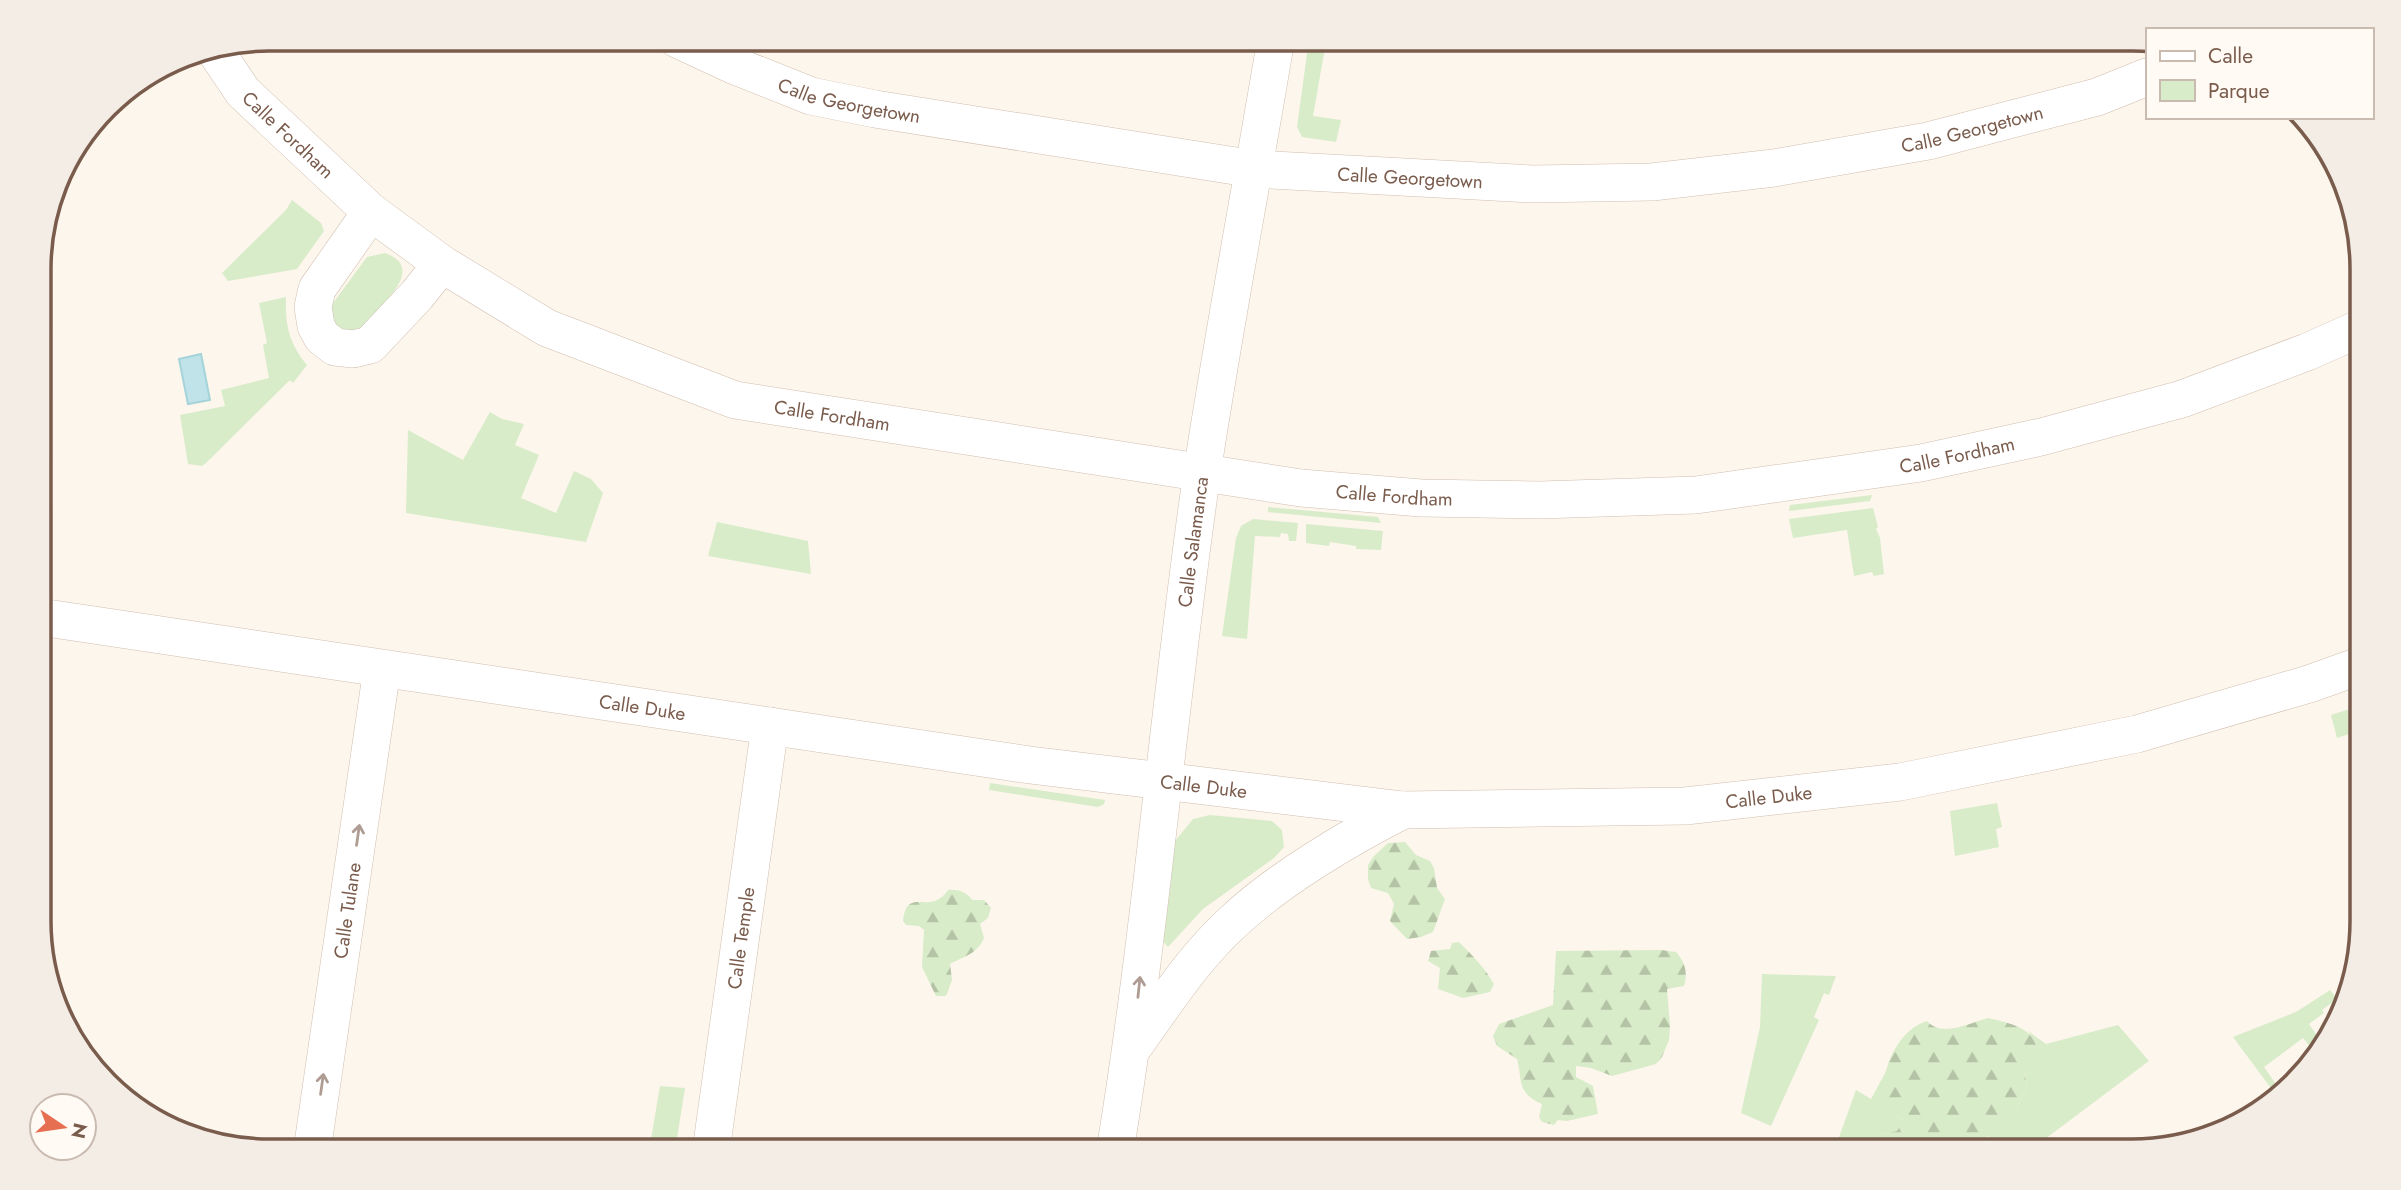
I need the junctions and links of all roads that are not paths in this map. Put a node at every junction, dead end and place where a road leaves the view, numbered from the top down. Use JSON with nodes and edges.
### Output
{"nodes":[{"id":1,"x":704,"y":51,"type":"edge"},
{"id":2,"x":1274,"y":51,"type":"edge"},
{"id":3,"x":219,"y":57,"type":"edge"},
{"id":4,"x":2146,"y":77,"type":"edge"},
{"id":5,"x":1254,"y":169,"type":"junction"},
{"id":6,"x":371,"y":212,"type":"junction"},
{"id":7,"x":442,"y":264,"type":"junction"},
{"id":8,"x":2350,"y":333,"type":"edge"},
{"id":9,"x":1202,"y":473,"type":"junction"},
{"id":10,"x":51,"y":619,"type":"edge"},
{"id":11,"x":382,"y":669,"type":"junction"},
{"id":12,"x":2350,"y":669,"type":"edge"},
{"id":13,"x":770,"y":726,"type":"junction"},
{"id":14,"x":1162,"y":783,"type":"junction"},
{"id":15,"x":1403,"y":810,"type":"junction"},
{"id":16,"x":1132,"y":1049,"type":"junction"},
{"id":17,"x":314,"y":1139,"type":"edge"},
{"id":18,"x":713,"y":1139,"type":"edge"},
{"id":19,"x":1117,"y":1139,"type":"edge"}],
"edges":[{"from":1,"to":5,"type":"street","name":"Calle Georgetown"},
{"from":2,"to":5,"type":"street","name":"Calle Salamanca"},
{"from":3,"to":6,"type":"street","name":"Calle Fordham"},
{"from":4,"to":5,"type":"street","name":"Calle Georgetown"},
{"from":5,"to":9,"type":"street","name":"Calle Salamanca"},
{"from":6,"to":7,"type":"street","name":"Calle Fordham"},
{"from":6,"to":7,"type":"street"},
{"from":7,"to":9,"type":"street","name":"Calle Fordham"},
{"from":8,"to":9,"type":"street","name":"Calle Fordham"},
{"from":9,"to":14,"type":"street","name":"Calle Salamanca"},
{"from":10,"to":11,"type":"street","name":"Calle Duke"},
{"from":11,"to":13,"type":"street","name":"Calle Duke"},
{"from":17,"to":11,"type":"street","name":"Calle Tulane","one_way":true},
{"from":12,"to":15,"type":"street","name":"Calle Duke"},
{"from":13,"to":14,"type":"street","name":"Calle Duke"},
{"from":13,"to":18,"type":"street","name":"Calle Temple"},
{"from":14,"to":15,"type":"street","name":"Calle Duke"},
{"from":16,"to":14,"type":"street","name":"Calle Salamanca","one_way":true},
{"from":15,"to":16,"type":"street","name":"Calle Salamanca"},
{"from":16,"to":19,"type":"street","name":"Calle Salamanca"}]}
